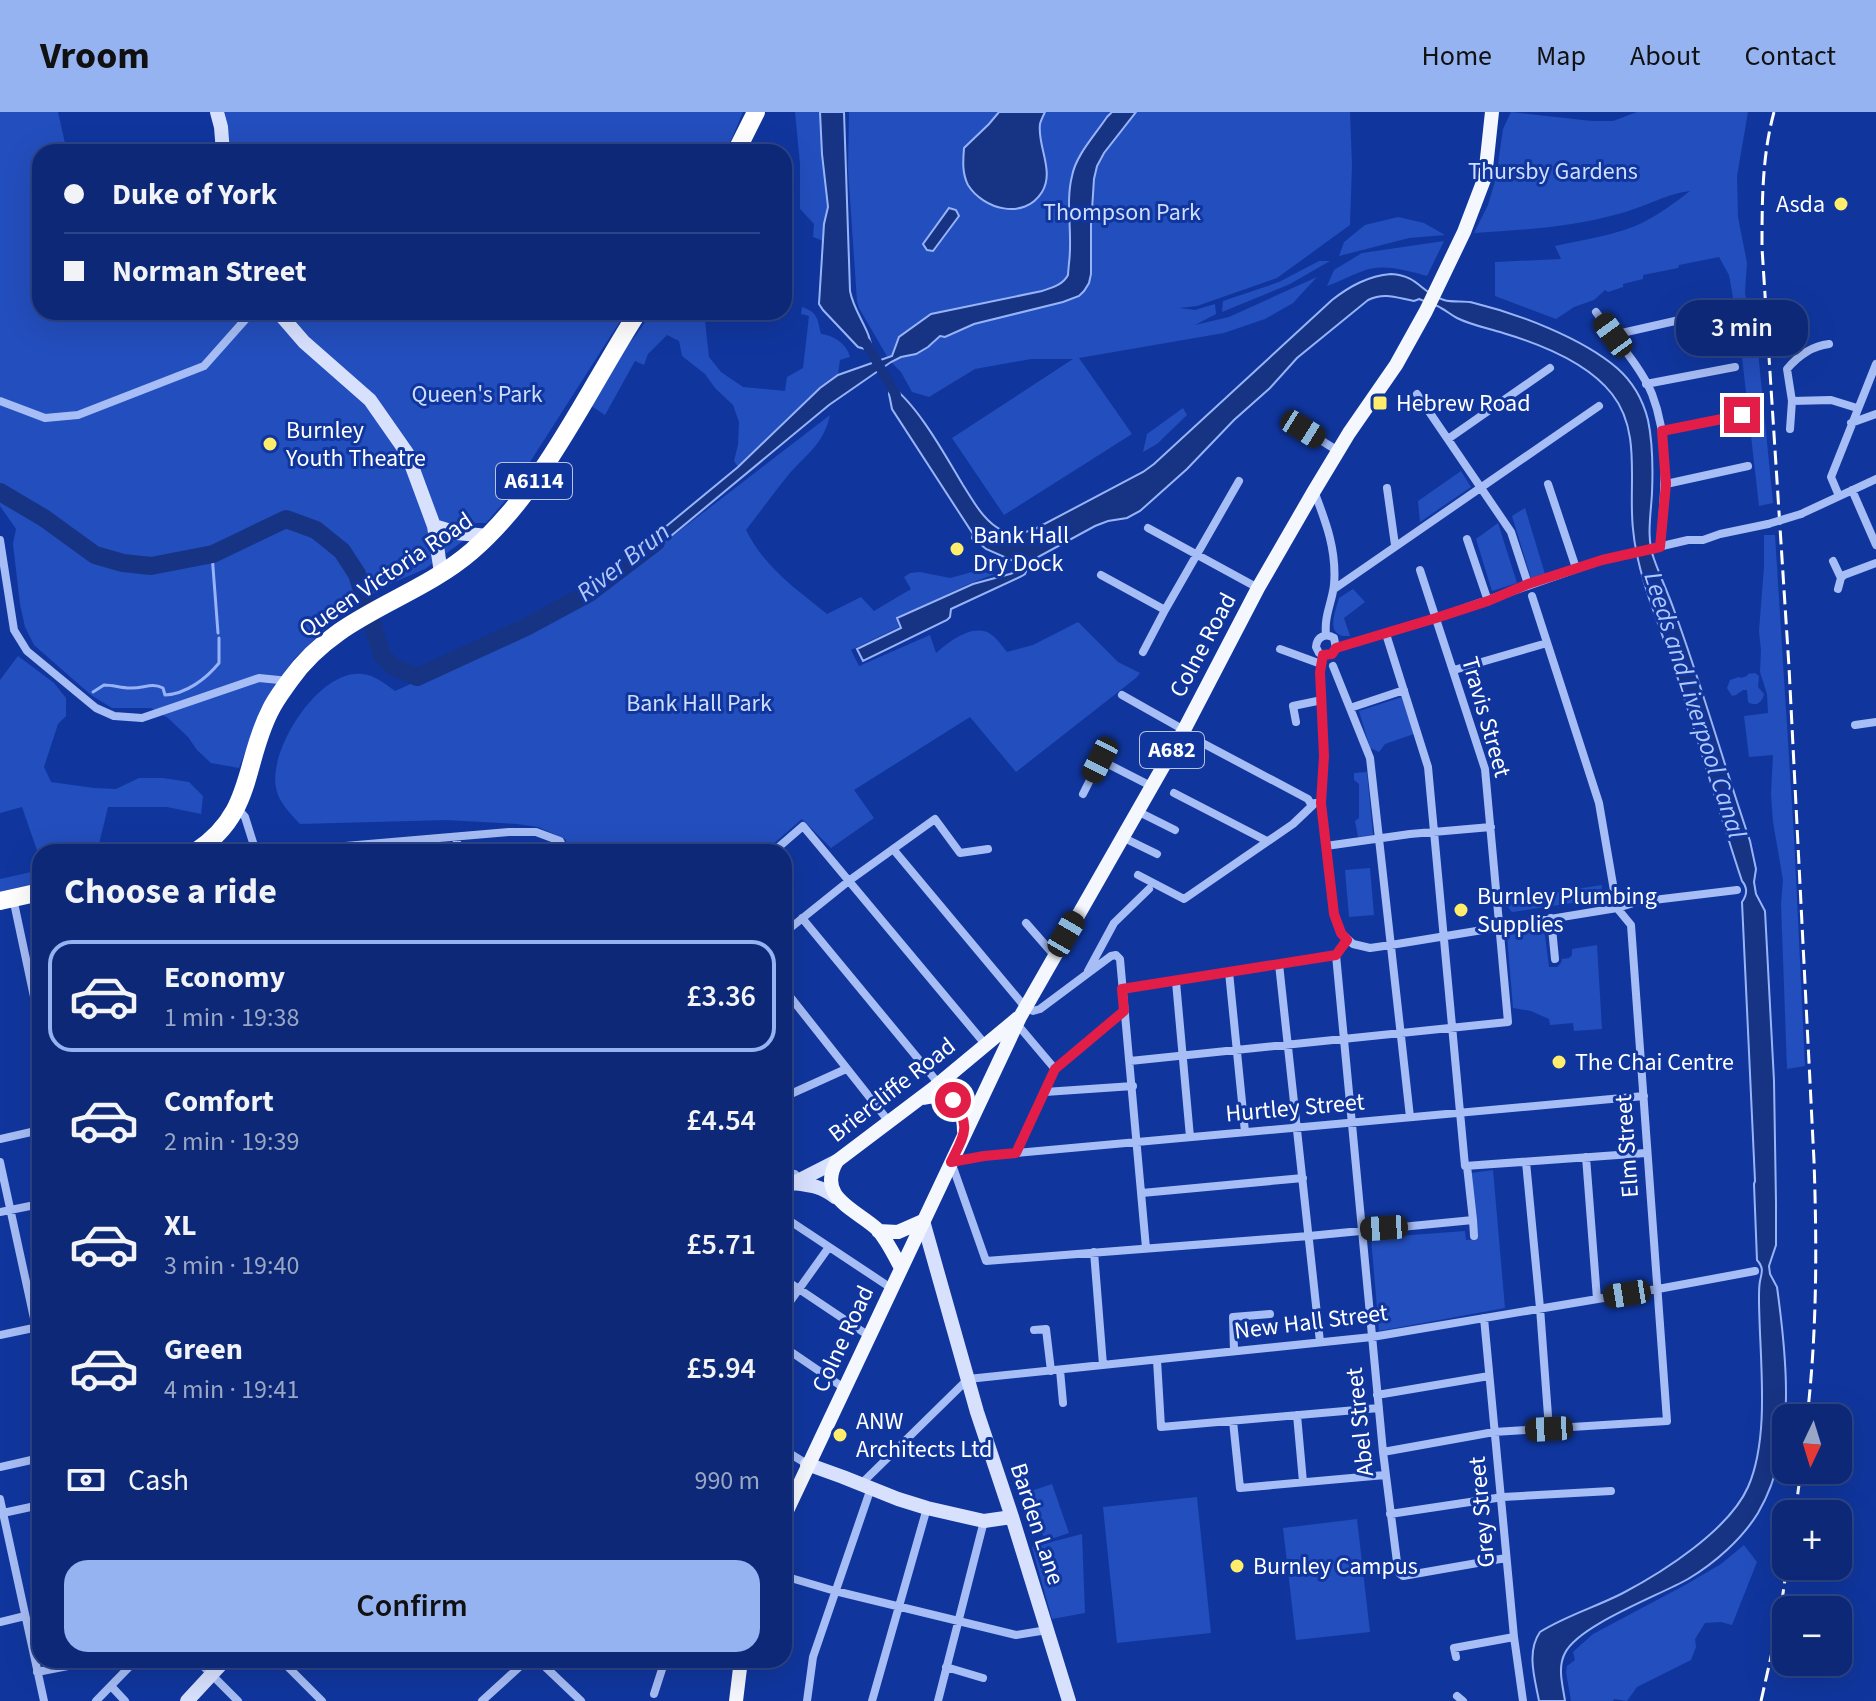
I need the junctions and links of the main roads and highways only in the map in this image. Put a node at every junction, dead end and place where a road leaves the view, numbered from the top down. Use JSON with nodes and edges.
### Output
{"nodes":[{"id":1,"x":756,"y":112,"type":"edge"},
{"id":2,"x":1492,"y":112,"type":"edge"},
{"id":3,"x":740,"y":144,"type":"edge"},
{"id":4,"x":633,"y":320,"type":"edge"},
{"id":5,"x":205,"y":844,"type":"edge"},
{"id":6,"x":32,"y":894,"type":"edge"},
{"id":7,"x":6,"y":900,"type":"edge"},
{"id":8,"x":1021,"y":1016,"type":"junction"},
{"id":9,"x":921,"y":1098,"type":"junction"},
{"id":10,"x":964,"y":1134,"type":"junction"},
{"id":11,"x":923,"y":1221,"type":"junction"},
{"id":12,"x":878,"y":1231,"type":"junction"},
{"id":13,"x":901,"y":1268,"type":"junction"},
{"id":14,"x":792,"y":1499,"type":"edge"},
{"id":15,"x":740,"y":1668,"type":"edge"},
{"id":16,"x":736,"y":1701,"type":"edge"}],
"edges":[{"from":1,"to":3,"type":"highway"},
{"from":2,"to":8,"type":"main road","name":"Colne Road","number":"A682"},
{"from":4,"to":5,"type":"highway","name":"Queen Victoria Road","number":"A6114"},
{"from":6,"to":7,"type":"highway"},
{"from":8,"to":9,"type":"main road","name":"Briercliffe Road","number":"A682"},
{"from":8,"to":10,"type":"main road","name":"Colne Road","number":"A682"},
{"from":9,"to":10,"type":"main road"},
{"from":9,"to":12,"type":"main road","name":"Briercliffe Road","number":"A682"},
{"from":10,"to":11,"type":"main road","name":"Colne Road","number":"A682"},
{"from":11,"to":12,"type":"main road"},
{"from":11,"to":13,"type":"main road","name":"Colne Road"},
{"from":12,"to":13,"type":"main road"},
{"from":13,"to":14,"type":"main road","name":"Colne Road"},
{"from":15,"to":16,"type":"main road"}]}
